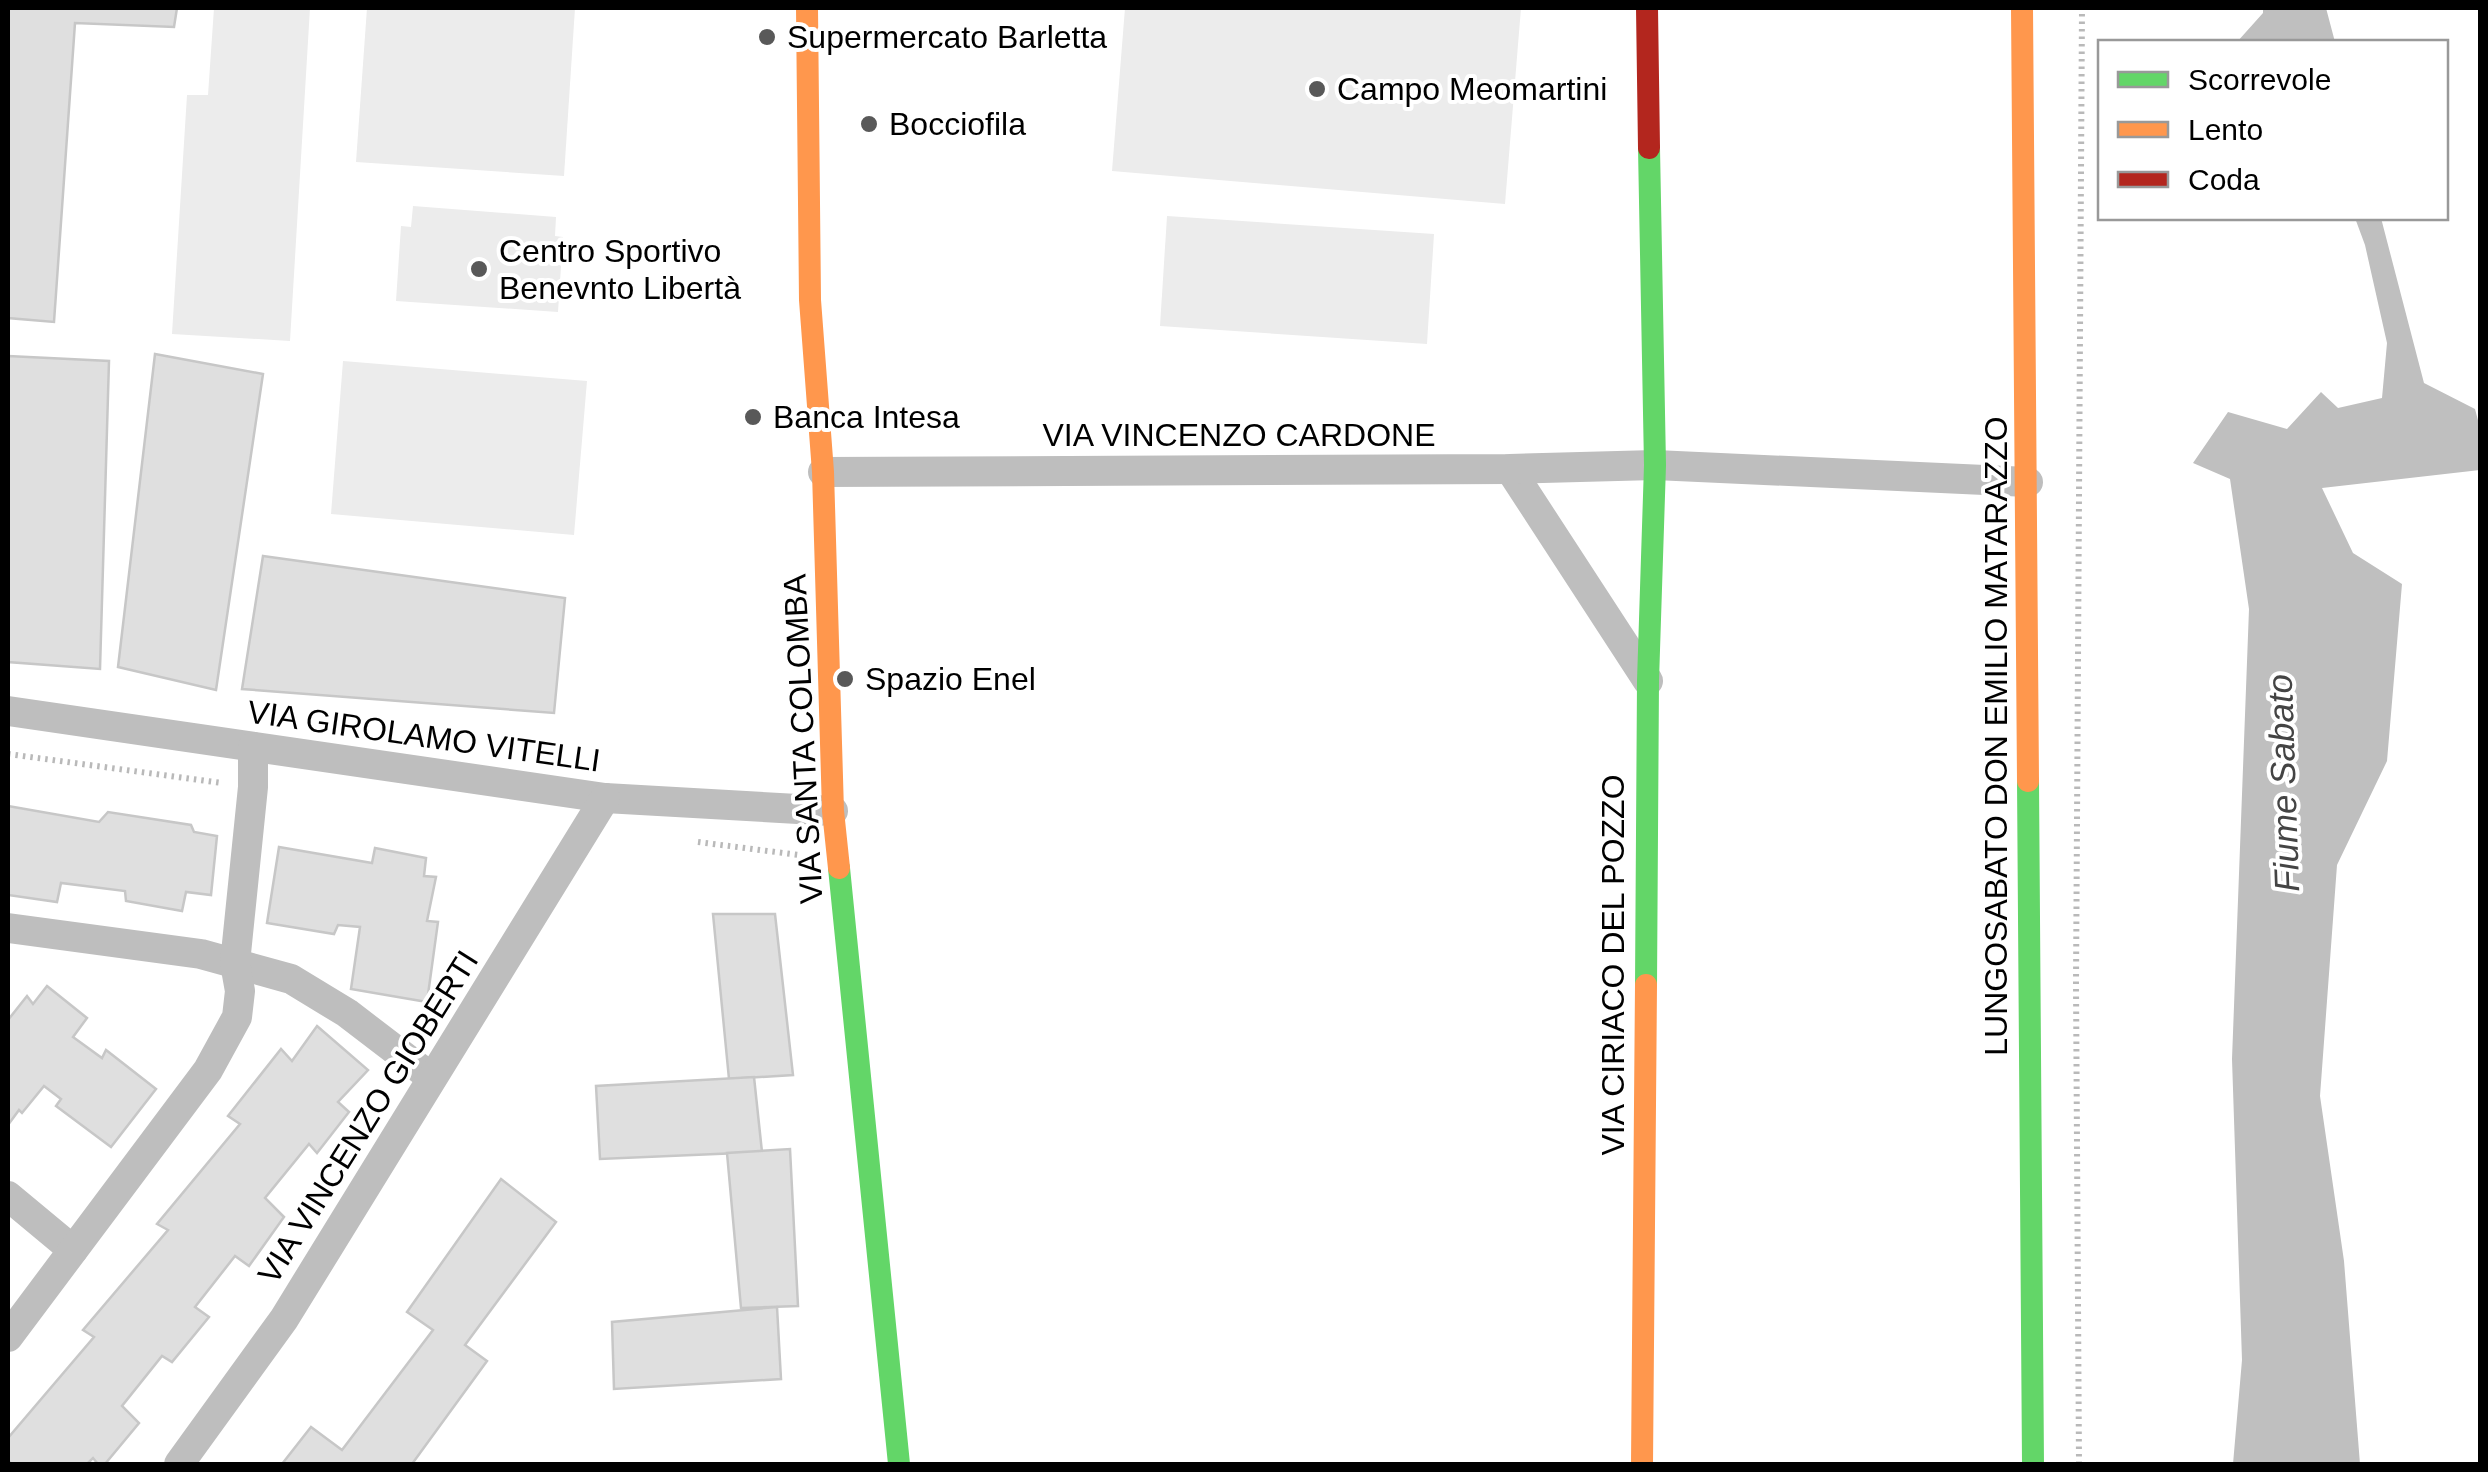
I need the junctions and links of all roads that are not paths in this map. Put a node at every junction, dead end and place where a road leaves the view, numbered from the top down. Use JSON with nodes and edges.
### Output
{"nodes":[{"id":1,"x":806,"y":8,"type":"edge"},
{"id":2,"x":1647,"y":8,"type":"edge"},
{"id":3,"x":2022,"y":8,"type":"edge"},
{"id":4,"x":1656,"y":465,"type":"junction"},
{"id":5,"x":1510,"y":469,"type":"junction"},
{"id":6,"x":823,"y":472,"type":"junction"},
{"id":7,"x":2028,"y":482,"type":"junction"},
{"id":8,"x":1648,"y":680,"type":"junction"},
{"id":9,"x":8,"y":711,"type":"edge"},
{"id":10,"x":254,"y":747,"type":"junction"},
{"id":11,"x":604,"y":798,"type":"junction"},
{"id":12,"x":833,"y":810,"type":"junction"},
{"id":13,"x":8,"y":928,"type":"edge"},
{"id":14,"x":235,"y":963,"type":"junction"},
{"id":15,"x":432,"y":1078,"type":"junction"},
{"id":16,"x":8,"y":1196,"type":"edge"},
{"id":17,"x":73,"y":1250,"type":"junction"},
{"id":18,"x":8,"y":1337,"type":"edge"},
{"id":19,"x":179,"y":1464,"type":"edge"},
{"id":20,"x":899,"y":1464,"type":"edge"},
{"id":21,"x":1642,"y":1464,"type":"edge"},
{"id":22,"x":2034,"y":1464,"type":"edge"}],
"edges":[{"from":1,"to":6,"type":"street","name":"VIA SANTA COLOMBA"},
{"from":2,"to":4,"type":"street","name":"VIA CIRIACO DEL POZZO"},
{"from":3,"to":7,"type":"street","name":"LUNGOSABATO DON EMILIO MATARAZZO"},
{"from":4,"to":5,"type":"street","name":"VIA VINCENZO CARDONE"},
{"from":4,"to":7,"type":"street","name":"VIA VINCENZO CARDONE"},
{"from":4,"to":8,"type":"street","name":"VIA CIRIACO DEL POZZO"},
{"from":5,"to":6,"type":"street","name":"VIA VINCENZO CARDONE"},
{"from":5,"to":8,"type":"street"},
{"from":6,"to":12,"type":"street","name":"VIA SANTA COLOMBA"},
{"from":7,"to":22,"type":"street","name":"LUNGOSABATO DON EMILIO MATARAZZO"},
{"from":8,"to":21,"type":"street","name":"VIA CIRIACO DEL POZZO"},
{"from":9,"to":10,"type":"street","name":"VIA GIROLAMO VITELLI"},
{"from":10,"to":11,"type":"street","name":"VIA GIROLAMO VITELLI"},
{"from":10,"to":14,"type":"street"},
{"from":11,"to":12,"type":"street","name":"VIA GIROLAMO VITELLI"},
{"from":11,"to":15,"type":"street","name":"VIA VINCENZO GIOBERTI"},
{"from":12,"to":20,"type":"street","name":"VIA SANTA COLOMBA"},
{"from":13,"to":14,"type":"street"},
{"from":14,"to":15,"type":"street"},
{"from":14,"to":17,"type":"street"},
{"from":15,"to":19,"type":"street","name":"VIA VINCENZO GIOBERTI"},
{"from":16,"to":17,"type":"street"},
{"from":17,"to":18,"type":"street"}]}
